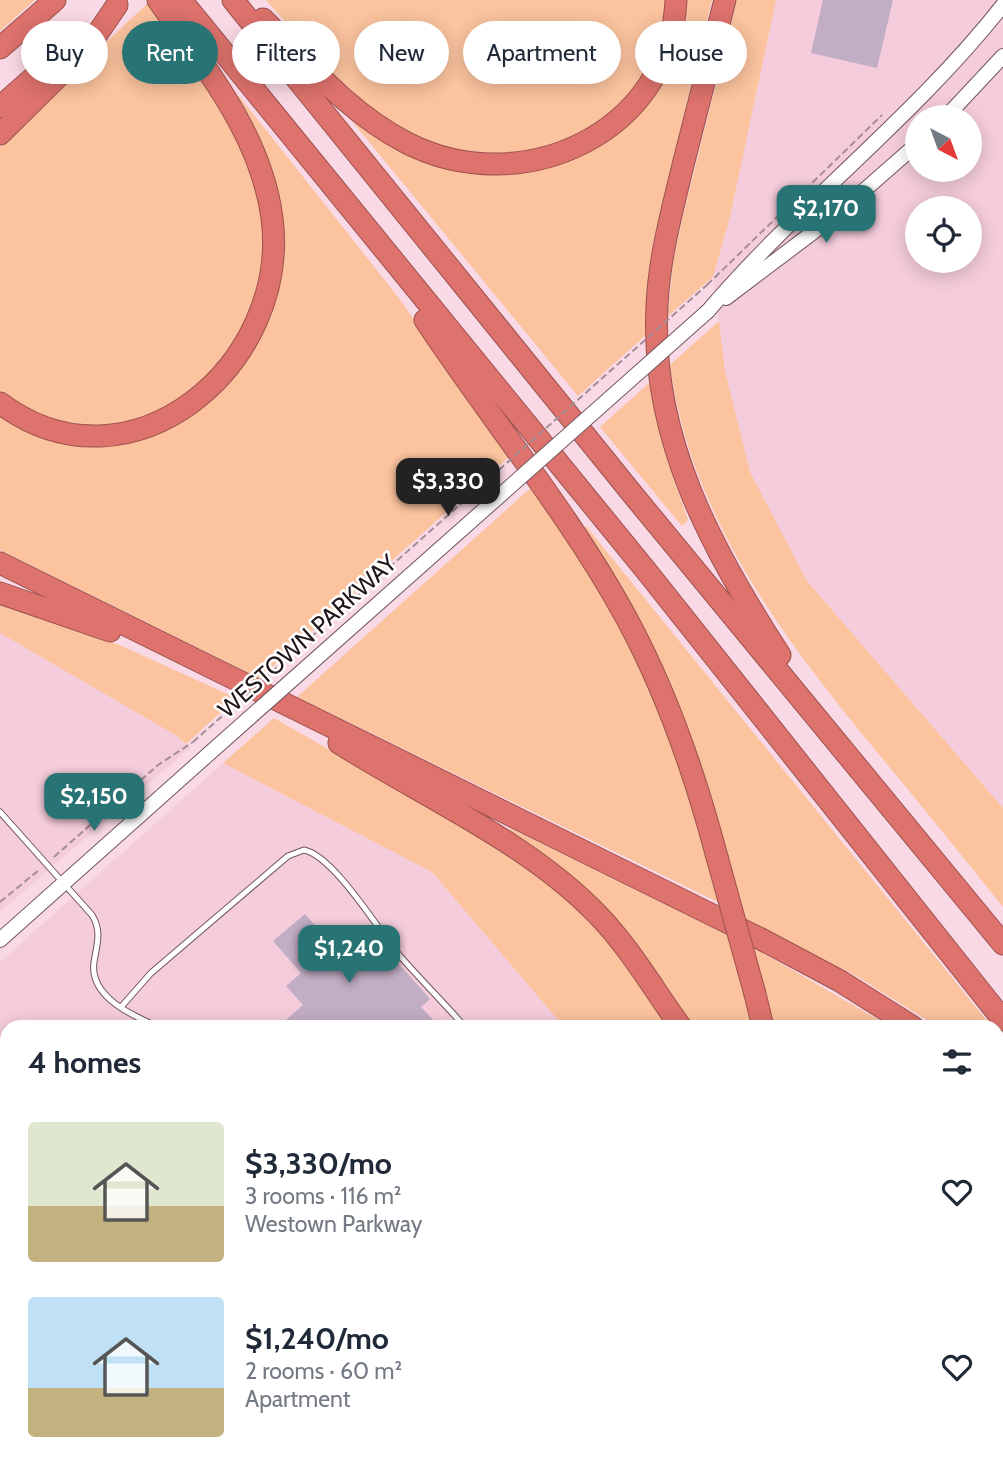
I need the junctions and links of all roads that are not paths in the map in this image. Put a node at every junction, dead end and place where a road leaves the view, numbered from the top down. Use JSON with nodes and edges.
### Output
{"nodes":[{"id":1,"x":55,"y":0,"type":"edge"},
{"id":2,"x":158,"y":0,"type":"edge"},
{"id":3,"x":181,"y":0,"type":"edge"},
{"id":4,"x":233,"y":0,"type":"edge"},
{"id":5,"x":244,"y":0,"type":"edge"},
{"id":6,"x":676,"y":0,"type":"edge"},
{"id":7,"x":725,"y":0,"type":"edge"},
{"id":8,"x":120,"y":3,"type":"edge"},
{"id":9,"x":1003,"y":5,"type":"edge"},
{"id":10,"x":0,"y":48,"type":"edge"},
{"id":11,"x":1003,"y":56,"type":"edge"},
{"id":12,"x":957,"y":105,"type":"edge"},
{"id":13,"x":0,"y":107,"type":"edge"},
{"id":14,"x":0,"y":134,"type":"edge"},
{"id":15,"x":905,"y":154,"type":"edge"},
{"id":16,"x":362,"y":225,"type":"junction"},
{"id":17,"x":708,"y":311,"type":"junction"},
{"id":18,"x":0,"y":403,"type":"edge"},
{"id":19,"x":0,"y":563,"type":"edge"},
{"id":20,"x":0,"y":593,"type":"edge"},
{"id":21,"x":195,"y":659,"type":"junction"},
{"id":22,"x":243,"y":682,"type":"junction"},
{"id":23,"x":850,"y":758,"type":"junction"},
{"id":24,"x":0,"y":812,"type":"edge"},
{"id":25,"x":64,"y":884,"type":"junction"},
{"id":26,"x":0,"y":940,"type":"edge"},
{"id":27,"x":1003,"y":944,"type":"edge"},
{"id":28,"x":121,"y":1007,"type":"junction"},
{"id":29,"x":146,"y":1020,"type":"edge"},
{"id":30,"x":459,"y":1020,"type":"edge"},
{"id":31,"x":676,"y":1020,"type":"edge"},
{"id":32,"x":761,"y":1020,"type":"edge"},
{"id":33,"x":902,"y":1020,"type":"edge"},
{"id":34,"x":1003,"y":1020,"type":"edge"}],
"edges":[{"from":1,"to":10,"type":"highway"},
{"from":2,"to":18,"type":"highway"},
{"from":3,"to":16,"type":"highway"},
{"from":4,"to":23,"type":"highway"},
{"from":5,"to":6,"type":"highway"},
{"from":7,"to":23,"type":"highway"},
{"from":8,"to":13,"type":"highway"},
{"from":8,"to":14,"type":"highway"},
{"from":9,"to":17,"type":"street","name":"WESTOWN PARKWAY"},
{"from":11,"to":12,"type":"street"},
{"from":15,"to":17,"type":"street","name":"WESTOWN PARKWAY"},
{"from":16,"to":32,"type":"highway","bridge":true},
{"from":16,"to":34,"type":"highway"},
{"from":17,"to":25,"type":"street","name":"WESTOWN PARKWAY","bridge":true},
{"from":19,"to":21,"type":"highway"},
{"from":20,"to":21,"type":"highway"},
{"from":21,"to":22,"type":"highway"},
{"from":22,"to":31,"type":"highway"},
{"from":22,"to":33,"type":"highway"},
{"from":23,"to":27,"type":"highway"},
{"from":24,"to":25,"type":"lane"},
{"from":25,"to":26,"type":"street","name":"WESTOWN PARKWAY"},
{"from":25,"to":28,"type":"lane"},
{"from":28,"to":29,"type":"lane"},
{"from":28,"to":30,"type":"lane"}]}
